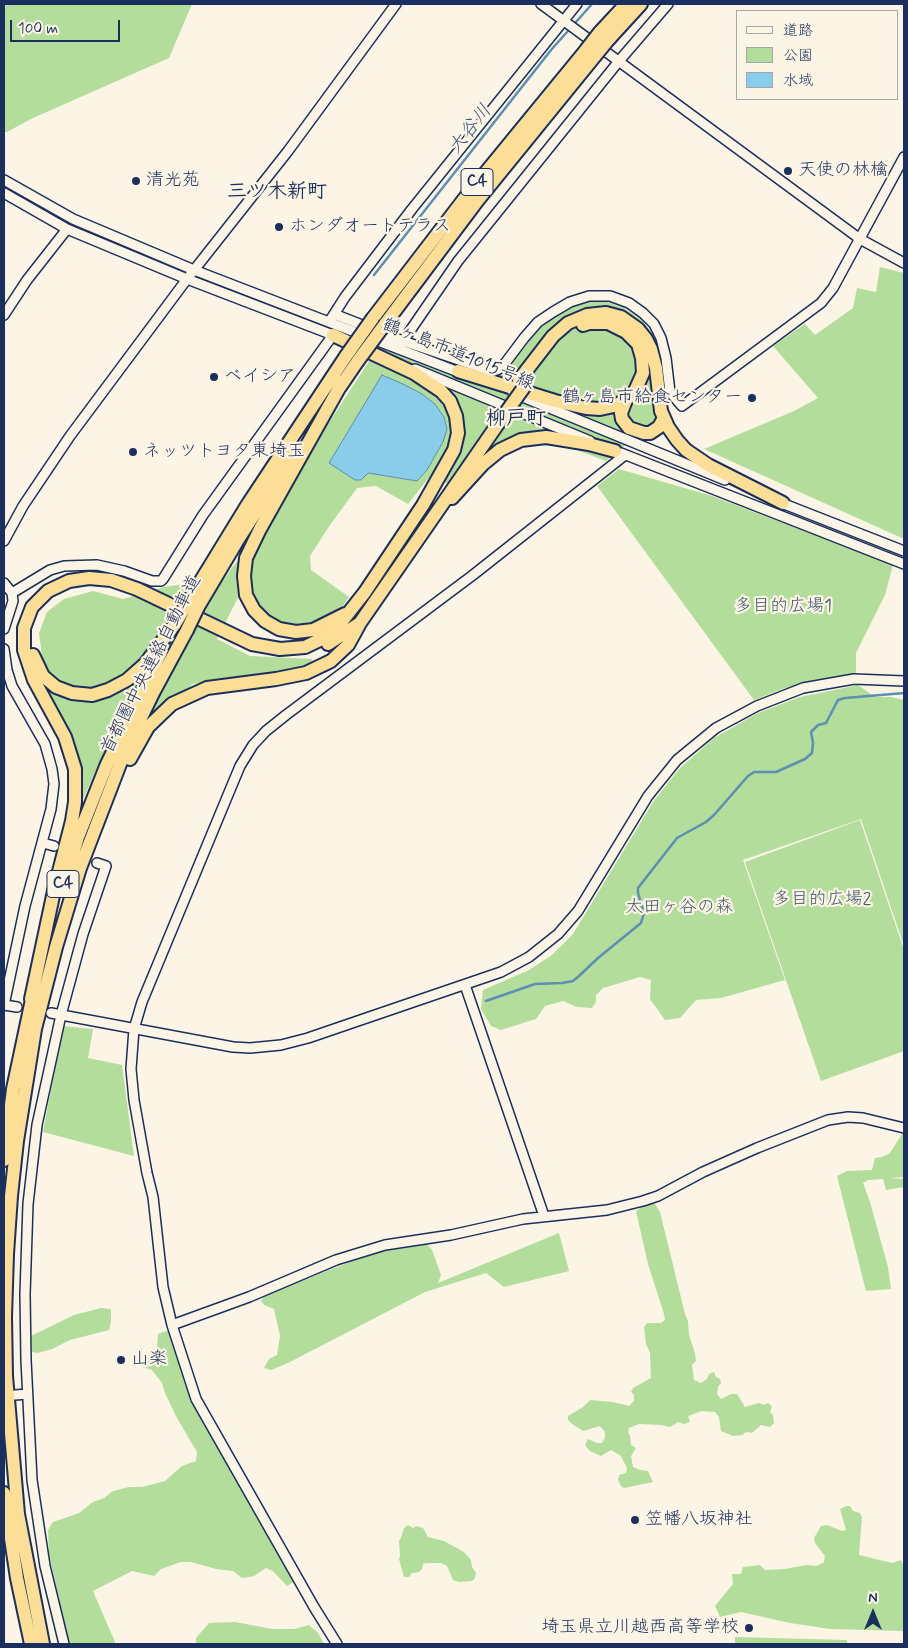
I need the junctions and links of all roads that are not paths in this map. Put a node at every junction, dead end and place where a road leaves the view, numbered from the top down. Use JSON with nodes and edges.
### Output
{"nodes":[{"id":1,"x":396,"y":4,"type":"edge"},
{"id":2,"x":541,"y":4,"type":"edge"},
{"id":3,"x":577,"y":4,"type":"edge"},
{"id":4,"x":626,"y":4,"type":"edge"},
{"id":5,"x":641,"y":4,"type":"edge"},
{"id":6,"x":668,"y":4,"type":"edge"},
{"id":7,"x":563,"y":20,"type":"junction"},
{"id":8,"x":605,"y":36,"type":"junction"},
{"id":9,"x":619,"y":61,"type":"junction"},
{"id":10,"x":904,"y":157,"type":"edge"},
{"id":11,"x":4,"y":180,"type":"edge"},
{"id":12,"x":4,"y":193,"type":"edge"},
{"id":13,"x":67,"y":229,"type":"junction"},
{"id":14,"x":860,"y":239,"type":"junction"},
{"id":15,"x":904,"y":263,"type":"edge"},
{"id":16,"x":194,"y":270,"type":"junction"},
{"id":17,"x":187,"y":279,"type":"junction"},
{"id":18,"x":4,"y":315,"type":"edge"},
{"id":19,"x":331,"y":318,"type":"junction"},
{"id":20,"x":334,"y":335,"type":"junction"},
{"id":21,"x":403,"y":341,"type":"junction"},
{"id":22,"x":352,"y":359,"type":"junction"},
{"id":23,"x":458,"y":371,"type":"junction"},
{"id":24,"x":343,"y":381,"type":"junction"},
{"id":25,"x":523,"y":381,"type":"junction"},
{"id":26,"x":626,"y":400,"type":"junction"},
{"id":27,"x":499,"y":416,"type":"junction"},
{"id":28,"x":664,"y":418,"type":"junction"},
{"id":29,"x":620,"y":453,"type":"junction"},
{"id":30,"x":783,"y":503,"type":"junction"},
{"id":31,"x":423,"y":505,"type":"junction"},
{"id":32,"x":434,"y":515,"type":"junction"},
{"id":33,"x":4,"y":541,"type":"edge"},
{"id":34,"x":904,"y":551,"type":"edge"},
{"id":35,"x":904,"y":564,"type":"edge"},
{"id":36,"x":4,"y":583,"type":"edge"},
{"id":37,"x":12,"y":593,"type":"junction"},
{"id":38,"x":193,"y":605,"type":"junction"},
{"id":39,"x":347,"y":613,"type":"junction"},
{"id":40,"x":360,"y":623,"type":"junction"},
{"id":41,"x":181,"y":627,"type":"junction"},
{"id":42,"x":4,"y":629,"type":"edge"},
{"id":43,"x":4,"y":649,"type":"edge"},
{"id":44,"x":904,"y":681,"type":"edge"},
{"id":45,"x":102,"y":808,"type":"junction"},
{"id":46,"x":43,"y":842,"type":"junction"},
{"id":47,"x":54,"y":846,"type":"dead end"},
{"id":48,"x":97,"y":863,"type":"dead end"},
{"id":49,"x":465,"y":985,"type":"junction"},
{"id":50,"x":31,"y":999,"type":"junction"},
{"id":51,"x":4,"y":1005,"type":"edge"},
{"id":52,"x":17,"y":1007,"type":"dead end"},
{"id":53,"x":51,"y":1013,"type":"dead end"},
{"id":54,"x":62,"y":1015,"type":"junction"},
{"id":55,"x":134,"y":1029,"type":"junction"},
{"id":56,"x":904,"y":1128,"type":"edge"},
{"id":57,"x":4,"y":1160,"type":"edge"},
{"id":58,"x":544,"y":1216,"type":"junction"},
{"id":59,"x":172,"y":1325,"type":"junction"},
{"id":60,"x":27,"y":1394,"type":"junction"},
{"id":61,"x":15,"y":1395,"type":"dead end"},
{"id":62,"x":4,"y":1493,"type":"edge"},
{"id":63,"x":31,"y":1644,"type":"edge"},
{"id":64,"x":43,"y":1644,"type":"edge"},
{"id":65,"x":64,"y":1644,"type":"edge"},
{"id":66,"x":337,"y":1644,"type":"edge"}],
"edges":[{"from":1,"to":16,"type":"street"},
{"from":2,"to":7,"type":"street"},
{"from":3,"to":7,"type":"street"},
{"from":4,"to":8,"type":"highway","name":"首都圏中央連絡自動車道","number":"C4"},
{"from":5,"to":8,"type":"highway","name":"首都圏中央連絡自動車道","number":"C4"},
{"from":6,"to":9,"type":"street"},
{"from":7,"to":9,"type":"street"},
{"from":7,"to":19,"type":"street"},
{"from":8,"to":22,"type":"highway","name":"首都圏中央連絡自動車道","number":"C4","bridge":true},
{"from":9,"to":14,"type":"street"},
{"from":9,"to":21,"type":"street"},
{"from":10,"to":14,"type":"street"},
{"from":11,"to":16,"type":"street","name":"鶴ヶ島市道1015号線"},
{"from":12,"to":13,"type":"street","name":"鶴ヶ島市道1015号線"},
{"from":13,"to":17,"type":"street","name":"鶴ヶ島市道1015号線"},
{"from":13,"to":18,"type":"street"},
{"from":14,"to":15,"type":"street"},
{"from":14,"to":21,"type":"street"},
{"from":16,"to":17,"type":"street"},
{"from":16,"to":19,"type":"street","name":"鶴ヶ島市道1015号線"},
{"from":17,"to":20,"type":"street","name":"鶴ヶ島市道1015号線"},
{"from":17,"to":33,"type":"street"},
{"from":19,"to":21,"type":"street"},
{"from":19,"to":23,"type":"street","name":"鶴ヶ島市道1015号線"},
{"from":20,"to":29,"type":"street","name":"鶴ヶ島市道1015号線"},
{"from":20,"to":31,"type":"highway"},
{"from":20,"to":37,"type":"street"},
{"from":22,"to":24,"type":"highway","name":"首都圏中央連絡自動車道","number":"C4"},
{"from":22,"to":38,"type":"highway","name":"首都圏中央連絡自動車道","number":"C4"},
{"from":23,"to":26,"type":"highway"},
{"from":23,"to":30,"type":"street","name":"鶴ヶ島市道1015号線"},
{"from":24,"to":38,"type":"highway","name":"首都圏中央連絡自動車道","number":"C4"},
{"from":24,"to":39,"type":"highway"},
{"from":25,"to":26,"type":"highway"},
{"from":25,"to":27,"type":"highway","bridge":true},
{"from":25,"to":28,"type":"highway"},
{"from":26,"to":28,"type":"highway"},
{"from":27,"to":31,"type":"highway"},
{"from":27,"to":32,"type":"highway"},
{"from":28,"to":30,"type":"highway"},
{"from":29,"to":32,"type":"highway"},
{"from":29,"to":35,"type":"street","name":"鶴ヶ島市道1015号線"},
{"from":29,"to":55,"type":"street"},
{"from":30,"to":34,"type":"street","name":"鶴ヶ島市道1015号線"},
{"from":31,"to":39,"type":"highway"},
{"from":32,"to":40,"type":"highway"},
{"from":36,"to":37,"type":"street"},
{"from":37,"to":42,"type":"street"},
{"from":38,"to":41,"type":"highway","name":"首都圏中央連絡自動車道","number":"C4","bridge":true},
{"from":39,"to":50,"type":"highway"},
{"from":40,"to":41,"type":"highway"},
{"from":40,"to":45,"type":"highway"},
{"from":41,"to":45,"type":"highway","name":"首都圏中央連絡自動車道","number":"C4"},
{"from":41,"to":50,"type":"highway","name":"首都圏中央連絡自動車道","number":"C4"},
{"from":43,"to":46,"type":"street"},
{"from":44,"to":49,"type":"street"},
{"from":45,"to":64,"type":"highway","name":"首都圏中央連絡自動車道","number":"C4"},
{"from":46,"to":47,"type":"street"},
{"from":46,"to":51,"type":"street"},
{"from":48,"to":54,"type":"street"},
{"from":49,"to":55,"type":"street"},
{"from":49,"to":58,"type":"street"},
{"from":50,"to":57,"type":"highway","name":"首都圏中央連絡自動車道","number":"C4"},
{"from":51,"to":52,"type":"street"},
{"from":53,"to":54,"type":"street"},
{"from":54,"to":55,"type":"street"},
{"from":54,"to":60,"type":"street"},
{"from":55,"to":59,"type":"street"},
{"from":56,"to":58,"type":"street"},
{"from":58,"to":59,"type":"street"},
{"from":59,"to":66,"type":"street"},
{"from":60,"to":61,"type":"street"},
{"from":60,"to":65,"type":"street"},
{"from":62,"to":63,"type":"highway"}]}
